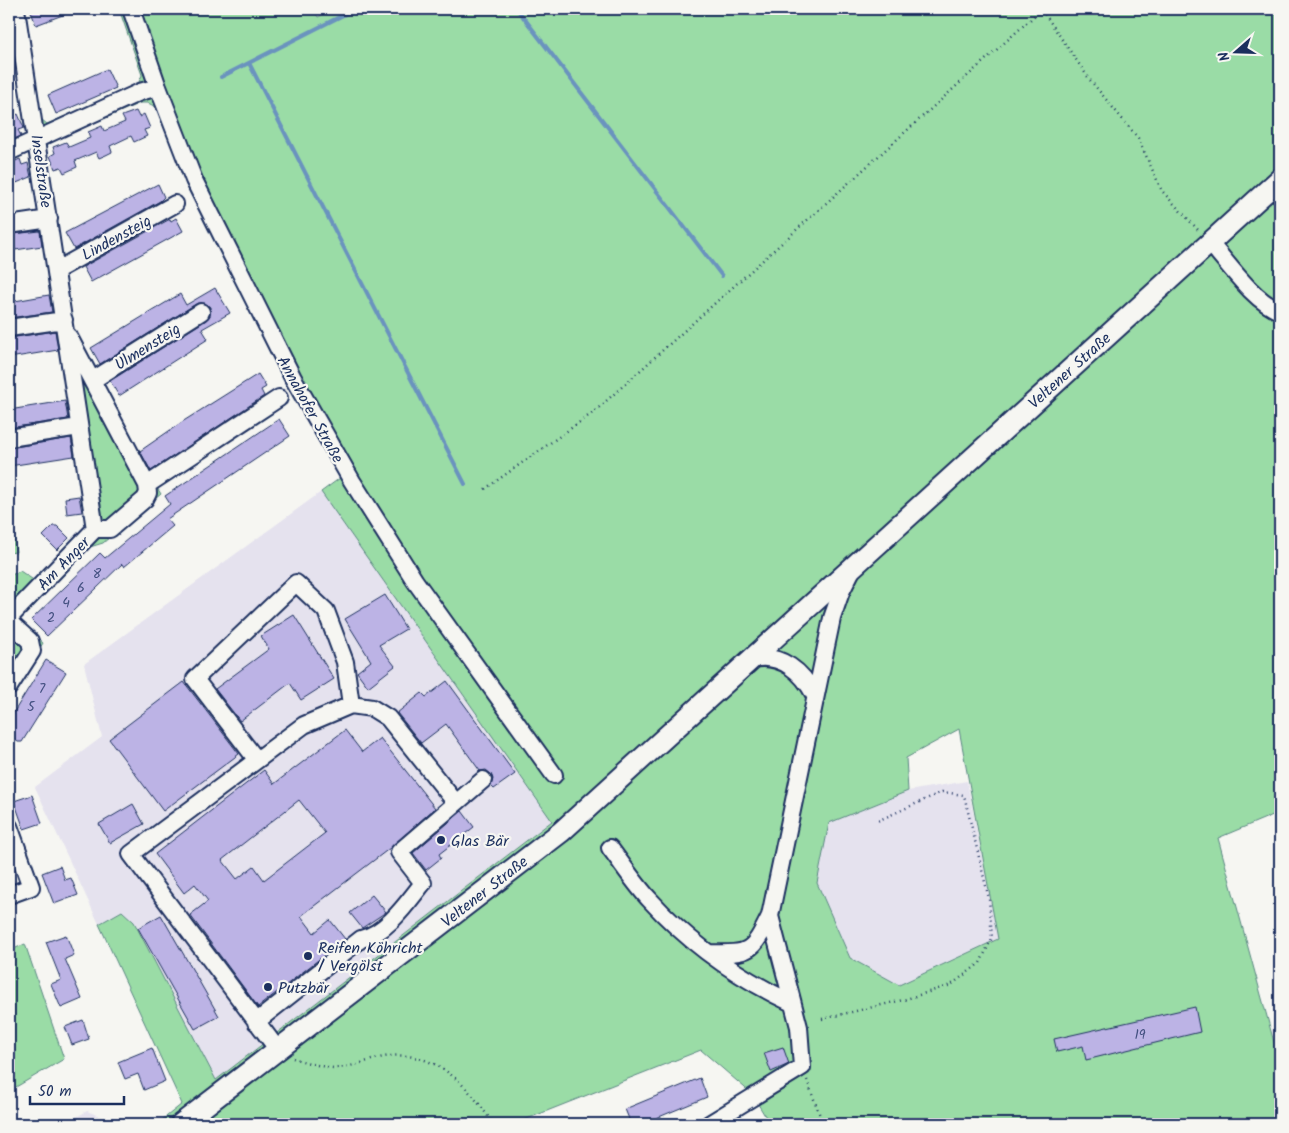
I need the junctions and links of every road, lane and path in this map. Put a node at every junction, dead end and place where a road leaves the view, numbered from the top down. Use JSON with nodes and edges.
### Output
{"nodes":[{"id":1,"x":16,"y":9,"type":"edge"},
{"id":2,"x":131,"y":9,"type":"edge"},
{"id":3,"x":1042,"y":10,"type":"edge"},
{"id":4,"x":158,"y":87,"type":"junction"},
{"id":5,"x":38,"y":140,"type":"junction"},
{"id":6,"x":9,"y":152,"type":"edge"},
{"id":7,"x":1280,"y":179,"type":"edge"},
{"id":8,"x":175,"y":204,"type":"dead end"},
{"id":9,"x":49,"y":219,"type":"junction"},
{"id":10,"x":9,"y":225,"type":"edge"},
{"id":11,"x":1209,"y":242,"type":"junction"},
{"id":12,"x":57,"y":270,"type":"junction"},
{"id":13,"x":1280,"y":311,"type":"edge"},
{"id":14,"x":201,"y":312,"type":"dead end"},
{"id":15,"x":65,"y":326,"type":"junction"},
{"id":16,"x":9,"y":328,"type":"edge"},
{"id":17,"x":93,"y":380,"type":"junction"},
{"id":18,"x":279,"y":398,"type":"dead end"},
{"id":19,"x":79,"y":427,"type":"junction"},
{"id":20,"x":9,"y":438,"type":"edge"},
{"id":21,"x":147,"y":486,"type":"junction"},
{"id":22,"x":485,"y":489,"type":"dead end"},
{"id":23,"x":95,"y":529,"type":"junction"},
{"id":24,"x":858,"y":561,"type":"junction"},
{"id":25,"x":9,"y":618,"type":"edge"},
{"id":26,"x":9,"y":622,"type":"edge"},
{"id":27,"x":753,"y":659,"type":"junction"},
{"id":28,"x":9,"y":687,"type":"edge"},
{"id":29,"x":815,"y":696,"type":"junction"},
{"id":30,"x":351,"y":705,"type":"junction"},
{"id":31,"x":256,"y":759,"type":"junction"},
{"id":32,"x":554,"y":775,"type":"dead end"},
{"id":33,"x":484,"y":780,"type":"dead end"},
{"id":34,"x":456,"y":803,"type":"junction"},
{"id":35,"x":875,"y":822,"type":"dead end"},
{"id":36,"x":9,"y":826,"type":"edge"},
{"id":37,"x":610,"y":848,"type":"dead end"},
{"id":38,"x":9,"y":895,"type":"edge"},
{"id":39,"x":770,"y":916,"type":"junction"},
{"id":40,"x":709,"y":953,"type":"junction"},
{"id":41,"x":792,"y":1003,"type":"junction"},
{"id":42,"x":822,"y":1019,"type":"dead end"},
{"id":43,"x":256,"y":1022,"type":"junction"},
{"id":44,"x":278,"y":1050,"type":"junction"},
{"id":45,"x":802,"y":1067,"type":"junction"},
{"id":46,"x":181,"y":1124,"type":"edge"},
{"id":47,"x":493,"y":1124,"type":"edge"},
{"id":48,"x":709,"y":1124,"type":"edge"},
{"id":49,"x":823,"y":1124,"type":"edge"}],
"edges":[{"from":1,"to":5,"type":"street","name":"Inselstraße"},
{"from":2,"to":4,"type":"street","name":"Annahofer Straße"},
{"from":3,"to":11,"type":"path"},
{"from":3,"to":22,"type":"path"},
{"from":4,"to":5,"type":"street"},
{"from":4,"to":32,"type":"street","name":"Annahofer Straße"},
{"from":5,"to":6,"type":"street"},
{"from":5,"to":9,"type":"street","name":"Inselstraße"},
{"from":7,"to":11,"type":"main road","name":"Veltener Straße"},
{"from":8,"to":12,"type":"street","name":"Lindensteig"},
{"from":9,"to":10,"type":"street"},
{"from":9,"to":12,"type":"street","name":"Inselstraße"},
{"from":11,"to":13,"type":"street"},
{"from":11,"to":24,"type":"main road","name":"Veltener Straße"},
{"from":12,"to":15,"type":"street","name":"Inselstraße"},
{"from":14,"to":17,"type":"street","name":"Ulmensteig"},
{"from":15,"to":16,"type":"street"},
{"from":15,"to":17,"type":"street","name":"Inselstraße"},
{"from":15,"to":19,"type":"street","name":"Inselstraße"},
{"from":17,"to":21,"type":"street","name":"Inselstraße"},
{"from":18,"to":21,"type":"street"},
{"from":19,"to":20,"type":"street"},
{"from":19,"to":23,"type":"street","name":"Inselstraße"},
{"from":21,"to":23,"type":"street"},
{"from":23,"to":25,"type":"street","name":"Am Anger"},
{"from":24,"to":27,"type":"main road","name":"Veltener Straße"},
{"from":24,"to":29,"type":"street"},
{"from":26,"to":28,"type":"street"},
{"from":27,"to":29,"type":"street"},
{"from":27,"to":44,"type":"main road","name":"Veltener Straße"},
{"from":29,"to":39,"type":"street"},
{"from":30,"to":31,"type":"street"},
{"from":30,"to":31,"type":"street"},
{"from":30,"to":34,"type":"street"},
{"from":31,"to":43,"type":"street"},
{"from":33,"to":34,"type":"street"},
{"from":34,"to":43,"type":"street"},
{"from":35,"to":42,"type":"path"},
{"from":36,"to":38,"type":"street"},
{"from":37,"to":40,"type":"street"},
{"from":39,"to":40,"type":"street"},
{"from":39,"to":41,"type":"street"},
{"from":40,"to":41,"type":"street"},
{"from":41,"to":45,"type":"street"},
{"from":43,"to":44,"type":"street"},
{"from":44,"to":46,"type":"main road","name":"Veltener Straße"},
{"from":44,"to":47,"type":"path"},
{"from":45,"to":48,"type":"street"},
{"from":45,"to":49,"type":"path"}]}
